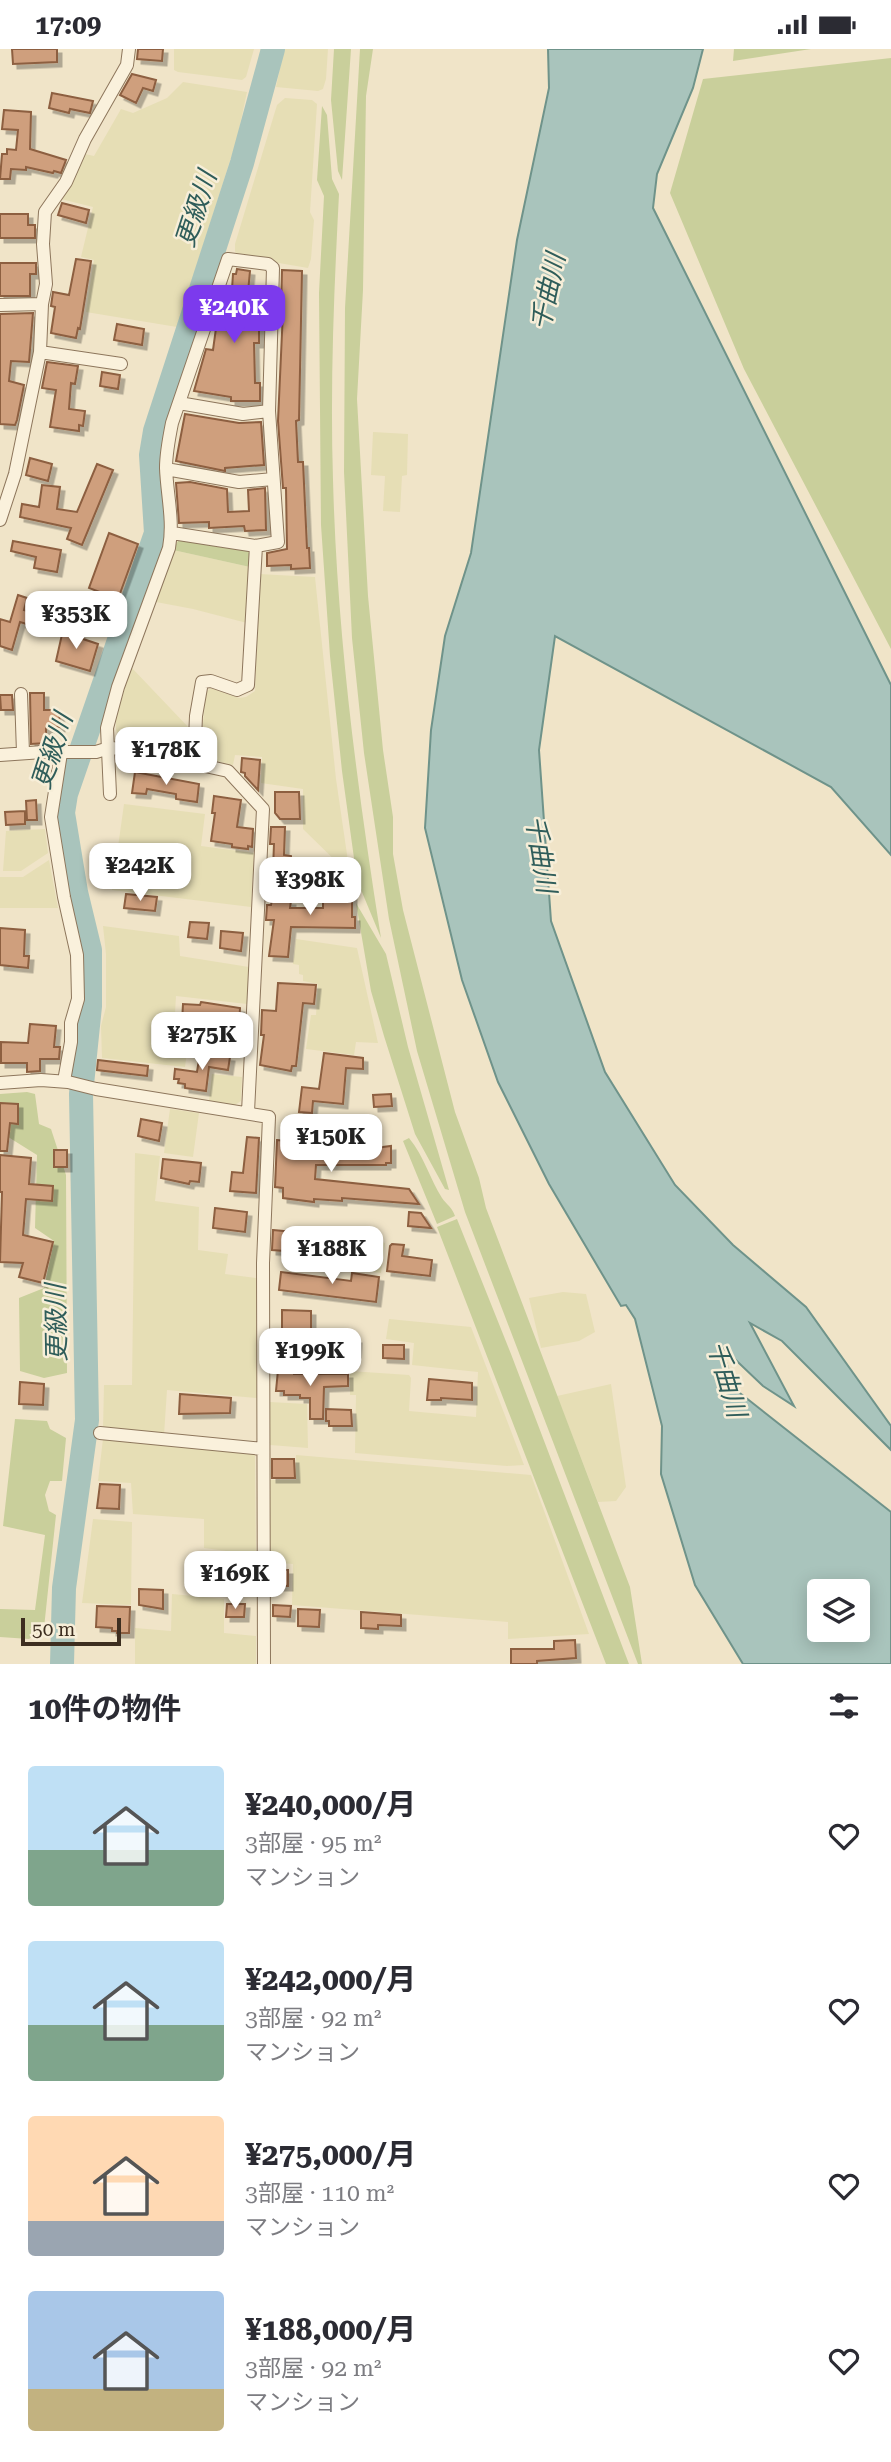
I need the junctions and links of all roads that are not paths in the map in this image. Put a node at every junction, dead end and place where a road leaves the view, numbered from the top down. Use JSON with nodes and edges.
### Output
{"nodes":[{"id":1,"x":129,"y":49,"type":"edge"},
{"id":2,"x":42,"y":304,"type":"junction"},
{"id":3,"x":0,"y":305,"type":"edge"},
{"id":4,"x":40,"y":352,"type":"junction"},
{"id":5,"x":121,"y":363,"type":"dead end"},
{"id":6,"x":179,"y":403,"type":"junction"},
{"id":7,"x":270,"y":411,"type":"junction"},
{"id":8,"x":166,"y":469,"type":"junction"},
{"id":9,"x":273,"y":479,"type":"junction"},
{"id":10,"x":0,"y":520,"type":"edge"},
{"id":11,"x":172,"y":533,"type":"junction"},
{"id":12,"x":257,"y":546,"type":"junction"},
{"id":13,"x":21,"y":694,"type":"dead end"},
{"id":14,"x":109,"y":748,"type":"junction"},
{"id":15,"x":23,"y":753,"type":"junction"},
{"id":16,"x":65,"y":753,"type":"junction"},
{"id":17,"x":0,"y":755,"type":"edge"},
{"id":18,"x":194,"y":763,"type":"junction"},
{"id":19,"x":110,"y":794,"type":"dead end"},
{"id":20,"x":66,"y":1082,"type":"junction"},
{"id":21,"x":0,"y":1083,"type":"edge"},
{"id":22,"x":248,"y":1112,"type":"junction"},
{"id":23,"x":100,"y":1433,"type":"dead end"},
{"id":24,"x":263,"y":1449,"type":"junction"},
{"id":25,"x":264,"y":1664,"type":"edge"}],
"edges":[{"from":1,"to":2,"type":"street"},
{"from":2,"to":3,"type":"street"},
{"from":2,"to":4,"type":"street"},
{"from":4,"to":5,"type":"street"},
{"from":4,"to":10,"type":"street"},
{"from":6,"to":7,"type":"street"},
{"from":6,"to":7,"type":"street"},
{"from":6,"to":8,"type":"street"},
{"from":7,"to":9,"type":"street"},
{"from":8,"to":9,"type":"street"},
{"from":8,"to":11,"type":"street"},
{"from":9,"to":12,"type":"street"},
{"from":11,"to":12,"type":"street"},
{"from":11,"to":14,"type":"street"},
{"from":12,"to":18,"type":"street"},
{"from":13,"to":15,"type":"street"},
{"from":14,"to":16,"type":"street"},
{"from":14,"to":18,"type":"street"},
{"from":14,"to":19,"type":"street"},
{"from":15,"to":16,"type":"street"},
{"from":15,"to":17,"type":"street"},
{"from":16,"to":20,"type":"street"},
{"from":18,"to":22,"type":"street"},
{"from":20,"to":21,"type":"street"},
{"from":20,"to":22,"type":"street"},
{"from":22,"to":24,"type":"street"},
{"from":23,"to":24,"type":"street"},
{"from":24,"to":25,"type":"street"}]}
